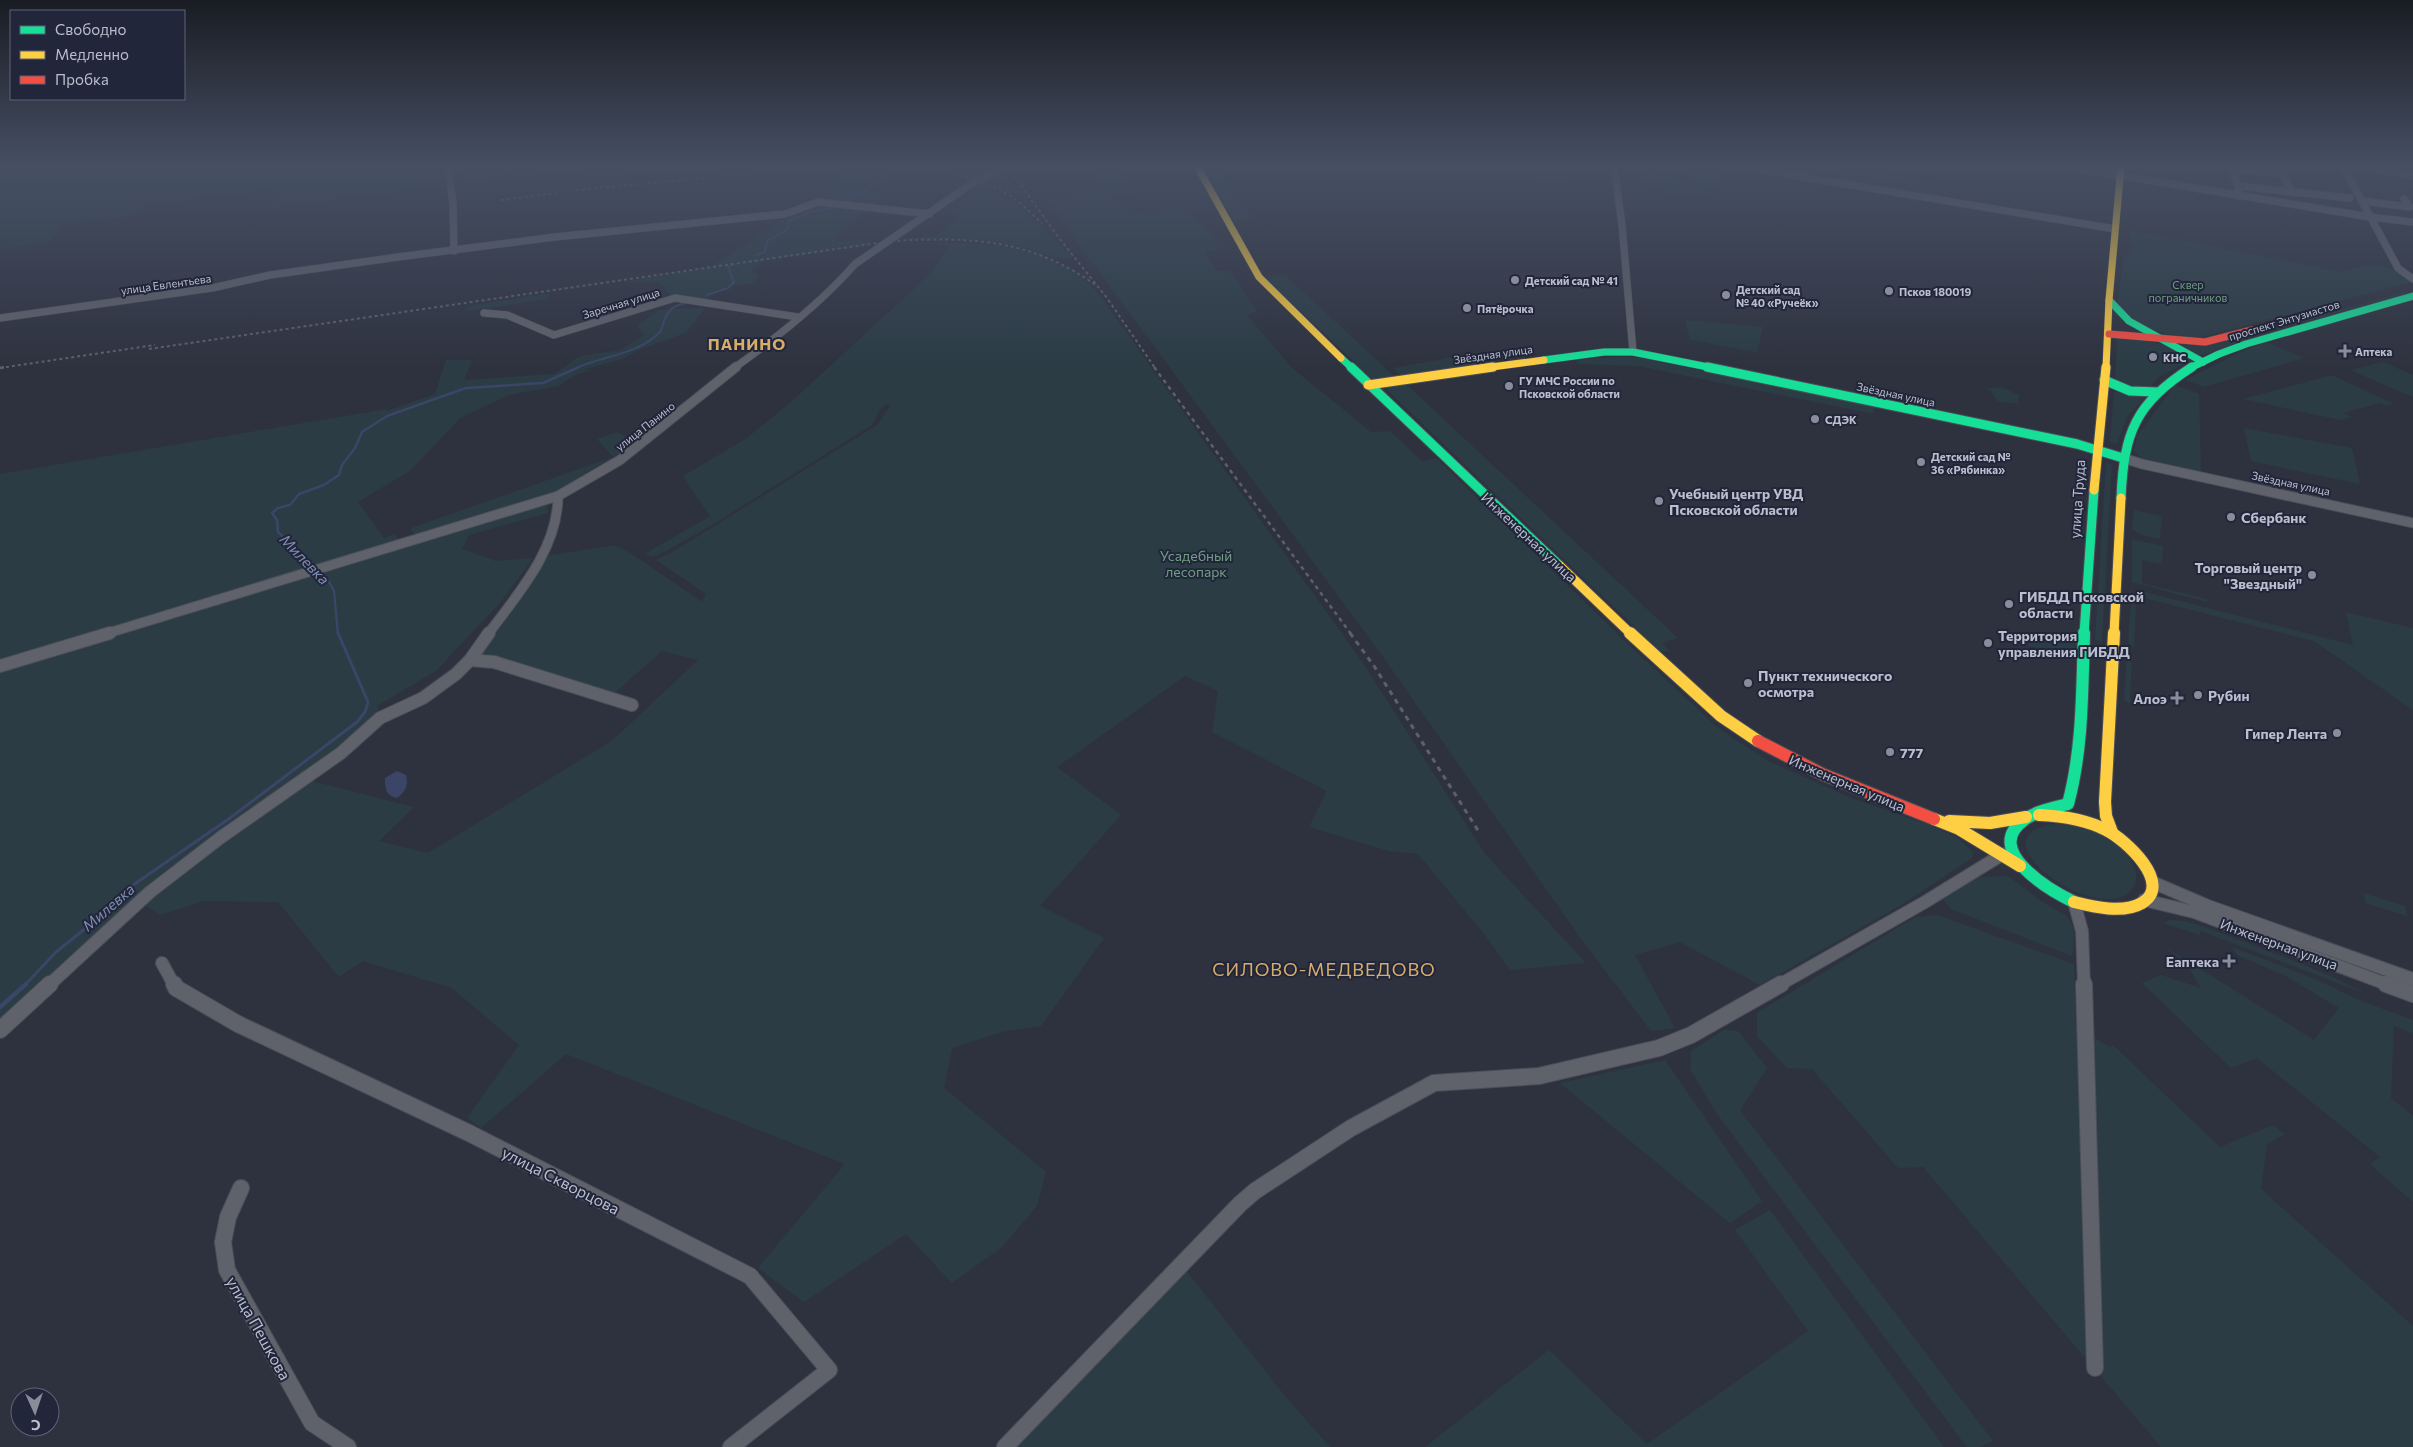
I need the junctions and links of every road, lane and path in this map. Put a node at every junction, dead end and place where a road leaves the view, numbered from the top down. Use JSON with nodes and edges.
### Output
{"nodes":[{"id":1,"x":454,"y":234,"type":"edge"},
{"id":2,"x":590,"y":234,"type":"edge"},
{"id":3,"x":900,"y":234,"type":"edge"},
{"id":4,"x":1235,"y":234,"type":"edge"},
{"id":5,"x":1623,"y":234,"type":"edge"},
{"id":6,"x":2115,"y":234,"type":"edge"},
{"id":7,"x":2379,"y":234,"type":"edge"},
{"id":8,"x":454,"y":251,"type":"junction"},
{"id":9,"x":2413,"y":279,"type":"edge"},
{"id":10,"x":2413,"y":285,"type":"edge"},
{"id":11,"x":2413,"y":296,"type":"edge"},
{"id":12,"x":2109,"y":300,"type":"junction"},
{"id":13,"x":484,"y":313,"type":"dead end"},
{"id":14,"x":798,"y":317,"type":"junction"},
{"id":15,"x":0,"y":318,"type":"edge"},
{"id":16,"x":2109,"y":334,"type":"junction"},
{"id":17,"x":2164,"y":340,"type":"junction"},
{"id":18,"x":1633,"y":352,"type":"junction"},
{"id":19,"x":2203,"y":362,"type":"junction"},
{"id":20,"x":2104,"y":380,"type":"junction"},
{"id":21,"x":1368,"y":386,"type":"junction"},
{"id":22,"x":2157,"y":392,"type":"junction"},
{"id":23,"x":2096,"y":449,"type":"junction"},
{"id":24,"x":2123,"y":458,"type":"junction"},
{"id":25,"x":558,"y":496,"type":"junction"},
{"id":26,"x":2413,"y":523,"type":"edge"},
{"id":27,"x":470,"y":660,"type":"junction"},
{"id":28,"x":0,"y":666,"type":"edge"},
{"id":29,"x":632,"y":706,"type":"dead end"},
{"id":30,"x":2034,"y":816,"type":"junction"},
{"id":31,"x":1937,"y":819,"type":"junction"},
{"id":32,"x":2112,"y":832,"type":"junction"},
{"id":33,"x":2003,"y":854,"type":"junction"},
{"id":34,"x":2020,"y":866,"type":"junction"},
{"id":35,"x":2152,"y":882,"type":"junction"},
{"id":36,"x":2144,"y":900,"type":"junction"},
{"id":37,"x":2074,"y":902,"type":"junction"},
{"id":38,"x":162,"y":963,"type":"dead end"},
{"id":39,"x":2413,"y":979,"type":"edge"},
{"id":40,"x":2413,"y":994,"type":"edge"},
{"id":41,"x":0,"y":1030,"type":"edge"},
{"id":42,"x":241,"y":1188,"type":"dead end"},
{"id":43,"x":2094,"y":1368,"type":"dead end"},
{"id":44,"x":348,"y":1447,"type":"edge"},
{"id":45,"x":731,"y":1447,"type":"edge"},
{"id":46,"x":1005,"y":1447,"type":"edge"}],
"edges":[{"from":1,"to":8,"type":"street"},
{"from":2,"to":8,"type":"street","name":"улица Евлентьева"},
{"from":3,"to":14,"type":"street","name":"улица Панино"},
{"from":4,"to":21,"type":"main road","name":"Инженерная улица"},
{"from":5,"to":18,"type":"street"},
{"from":6,"to":12,"type":"main road","name":"улица Труда"},
{"from":7,"to":9,"type":"street"},
{"from":8,"to":15,"type":"street","name":"улица Евлентьева"},
{"from":10,"to":17,"type":"main road","name":"проспект Энтузиастов"},
{"from":11,"to":19,"type":"main road","name":"проспект Энтузиастов"},
{"from":12,"to":16,"type":"main road","name":"улица Труда"},
{"from":12,"to":17,"type":"main road"},
{"from":13,"to":14,"type":"street","name":"Заречная улица"},
{"from":14,"to":25,"type":"street","name":"улица Панино"},
{"from":16,"to":17,"type":"main road","name":"проспект Энтузиастов"},
{"from":16,"to":20,"type":"main road","name":"улица Труда"},
{"from":17,"to":19,"type":"main road"},
{"from":18,"to":21,"type":"main road","name":"Звёздная улица"},
{"from":18,"to":23,"type":"main road","name":"Звёздная улица"},
{"from":19,"to":22,"type":"main road","name":"проспект Энтузиастов"},
{"from":20,"to":22,"type":"main road"},
{"from":20,"to":23,"type":"main road","name":"улица Труда"},
{"from":21,"to":31,"type":"main road","name":"Инженерная улица"},
{"from":22,"to":24,"type":"main road","name":"проспект Энтузиастов"},
{"from":23,"to":24,"type":"main road","name":"Звёздная улица"},
{"from":23,"to":30,"type":"main road","name":"улица Труда"},
{"from":24,"to":26,"type":"street","name":"Звёздная улица"},
{"from":24,"to":32,"type":"main road"},
{"from":25,"to":27,"type":"street"},
{"from":25,"to":28,"type":"street","name":"улица Панино"},
{"from":27,"to":29,"type":"street"},
{"from":27,"to":41,"type":"street"},
{"from":30,"to":31,"type":"main road","name":"Инженерная улица"},
{"from":30,"to":32,"type":"main road","name":"Инженерная улица"},
{"from":30,"to":34,"type":"main road","name":"Инженерная улица"},
{"from":31,"to":33,"type":"main road","name":"Инженерная улица"},
{"from":32,"to":35,"type":"main road","name":"Инженерная улица"},
{"from":33,"to":34,"type":"main road","name":"Инженерная улица"},
{"from":33,"to":46,"type":"street"},
{"from":34,"to":37,"type":"main road","name":"Инженерная улица"},
{"from":35,"to":36,"type":"main road"},
{"from":35,"to":39,"type":"street","name":"Инженерная улица"},
{"from":36,"to":37,"type":"main road","name":"Инженерная улица"},
{"from":36,"to":40,"type":"street","name":"Инженерная улица"},
{"from":37,"to":43,"type":"street"},
{"from":38,"to":45,"type":"street","name":"улица Скворцова"},
{"from":42,"to":44,"type":"street","name":"улица Пешкова"}]}
